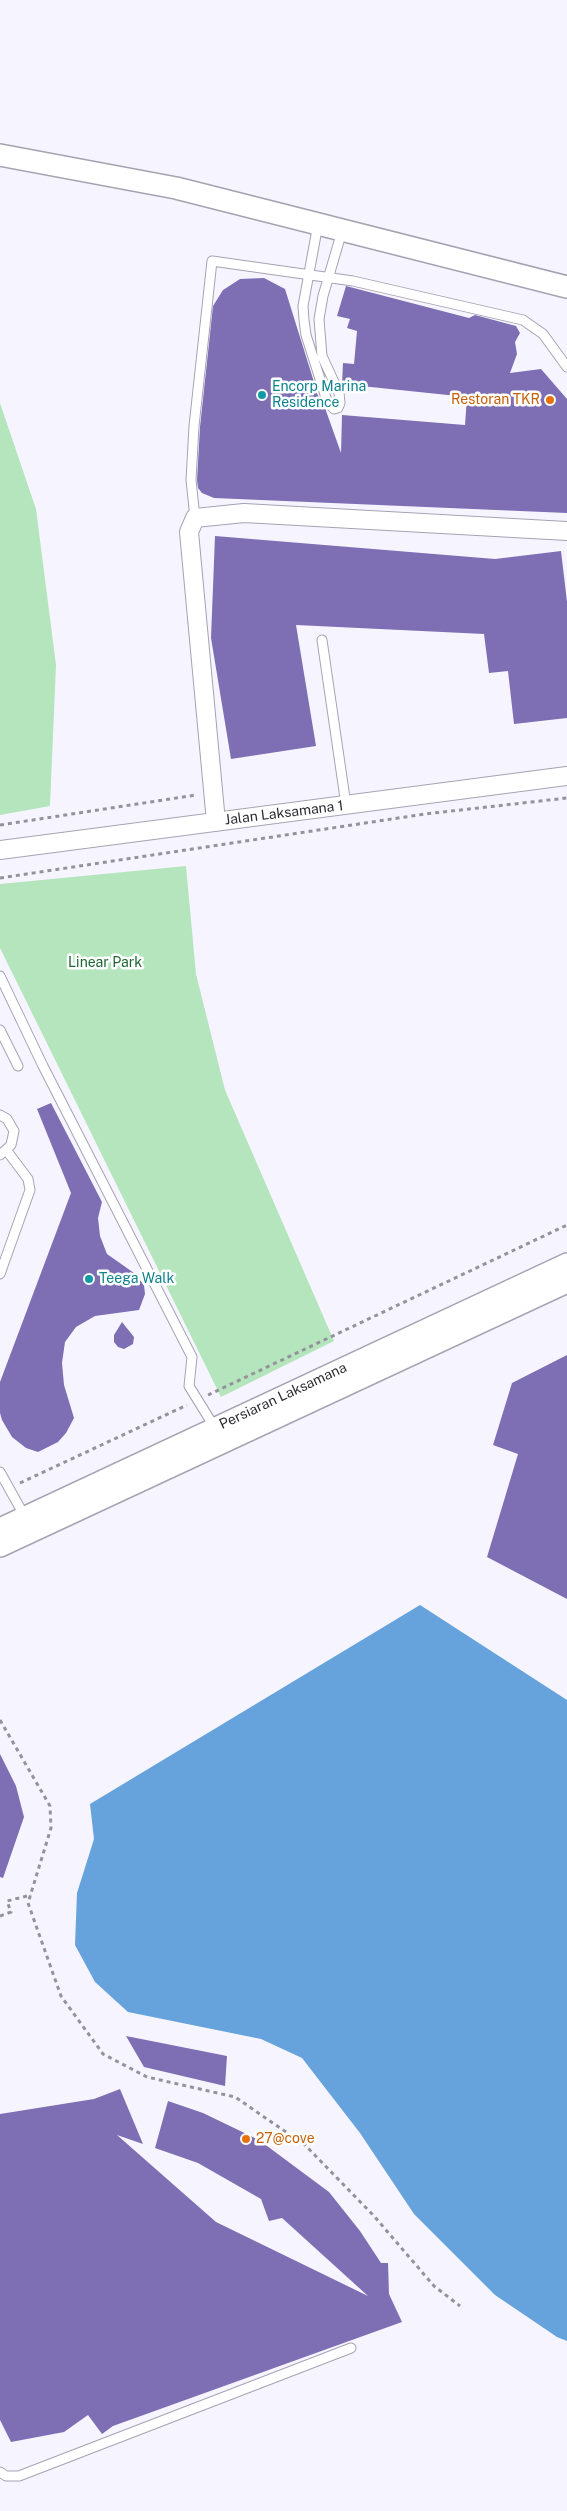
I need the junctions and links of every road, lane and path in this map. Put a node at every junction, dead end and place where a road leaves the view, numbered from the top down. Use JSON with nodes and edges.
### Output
{"nodes":[{"id":1,"x":0,"y":155,"type":"edge"},
{"id":2,"x":318,"y":224,"type":"junction"},
{"id":3,"x":342,"y":230,"type":"junction"},
{"id":4,"x":308,"y":274,"type":"junction"},
{"id":5,"x":329,"y":277,"type":"junction"},
{"id":6,"x":567,"y":286,"type":"edge"},
{"id":7,"x":567,"y":367,"type":"edge"},
{"id":8,"x":195,"y":518,"type":"junction"},
{"id":9,"x":567,"y":531,"type":"edge"},
{"id":10,"x":322,"y":640,"type":"dead end"},
{"id":11,"x":567,"y":776,"type":"edge"},
{"id":12,"x":214,"y":792,"type":"junction"},
{"id":13,"x":567,"y":798,"type":"edge"},
{"id":14,"x":346,"y":805,"type":"junction"},
{"id":15,"x":216,"y":822,"type":"junction"},
{"id":16,"x":0,"y":824,"type":"edge"},
{"id":17,"x":0,"y":850,"type":"edge"},
{"id":18,"x":0,"y":878,"type":"edge"},
{"id":19,"x":0,"y":976,"type":"edge"},
{"id":20,"x":0,"y":1030,"type":"edge"},
{"id":21,"x":18,"y":1066,"type":"dead end"},
{"id":22,"x":0,"y":1115,"type":"edge"},
{"id":23,"x":3,"y":1153,"type":"edge"},
{"id":24,"x":567,"y":1225,"type":"edge"},
{"id":25,"x":567,"y":1264,"type":"edge"},
{"id":26,"x":0,"y":1274,"type":"edge"},
{"id":27,"x":567,"y":1282,"type":"edge"},
{"id":28,"x":198,"y":1400,"type":"junction"},
{"id":29,"x":215,"y":1428,"type":"junction"},
{"id":30,"x":0,"y":1472,"type":"edge"},
{"id":31,"x":9,"y":1488,"type":"junction"},
{"id":32,"x":25,"y":1517,"type":"junction"},
{"id":33,"x":0,"y":1529,"type":"edge"},
{"id":34,"x":0,"y":1546,"type":"edge"},
{"id":35,"x":0,"y":1720,"type":"edge"},
{"id":36,"x":30,"y":1895,"type":"junction"},
{"id":37,"x":0,"y":1916,"type":"edge"},
{"id":38,"x":460,"y":2306,"type":"dead end"},
{"id":39,"x":351,"y":2348,"type":"dead end"},
{"id":40,"x":0,"y":2472,"type":"edge"}],
"edges":[{"from":1,"to":2,"type":"street"},
{"from":2,"to":3,"type":"street"},
{"from":2,"to":4,"type":"lane"},
{"from":3,"to":5,"type":"lane"},
{"from":3,"to":6,"type":"street"},
{"from":4,"to":5,"type":"lane"},
{"from":4,"to":5,"type":"lane"},
{"from":4,"to":8,"type":"lane"},
{"from":5,"to":7,"type":"lane"},
{"from":8,"to":9,"type":"street"},
{"from":8,"to":12,"type":"street"},
{"from":10,"to":14,"type":"lane"},
{"from":11,"to":14,"type":"street","name":"Jalan Laksamana 1"},
{"from":12,"to":15,"type":"street"},
{"from":12,"to":16,"type":"path"},
{"from":13,"to":18,"type":"path"},
{"from":14,"to":15,"type":"street","name":"Jalan Laksamana 1"},
{"from":15,"to":17,"type":"street","name":"Jalan Laksamana 1"},
{"from":19,"to":28,"type":"lane"},
{"from":20,"to":21,"type":"lane"},
{"from":22,"to":23,"type":"lane"},
{"from":23,"to":26,"type":"lane"},
{"from":24,"to":28,"type":"path"},
{"from":25,"to":29,"type":"street","name":"Persiaran Laksamana"},
{"from":27,"to":34,"type":"street"},
{"from":28,"to":29,"type":"lane"},
{"from":28,"to":31,"type":"path"},
{"from":29,"to":32,"type":"street","name":"Persiaran Laksamana"},
{"from":30,"to":31,"type":"lane"},
{"from":31,"to":32,"type":"lane"},
{"from":32,"to":33,"type":"street","name":"Persiaran Laksamana"},
{"from":35,"to":36,"type":"path"},
{"from":36,"to":37,"type":"path"},
{"from":36,"to":38,"type":"path"},
{"from":39,"to":40,"type":"lane"}]}
